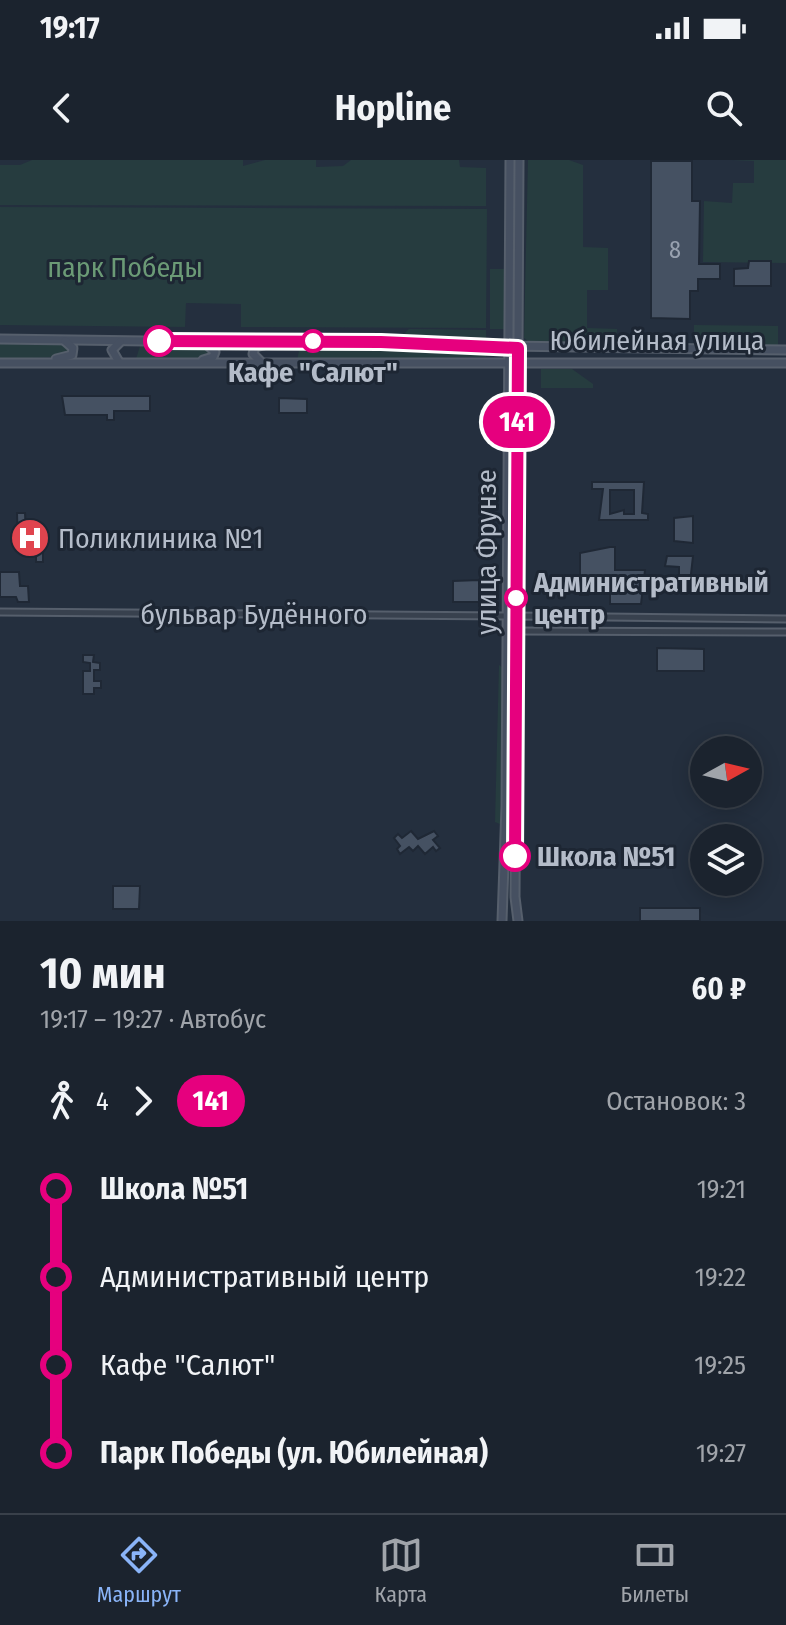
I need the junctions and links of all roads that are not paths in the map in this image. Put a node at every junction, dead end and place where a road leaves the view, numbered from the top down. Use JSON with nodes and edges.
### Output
{"nodes":[{"id":1,"x":510,"y":160,"type":"edge"},
{"id":2,"x":519,"y":160,"type":"edge"},
{"id":3,"x":0,"y":339,"type":"edge"},
{"id":4,"x":59,"y":340,"type":"junction"},
{"id":5,"x":122,"y":340,"type":"junction"},
{"id":6,"x":289,"y":340,"type":"junction"},
{"id":7,"x":203,"y":341,"type":"junction"},
{"id":8,"x":514,"y":348,"type":"junction"},
{"id":9,"x":786,"y":350,"type":"edge"},
{"id":10,"x":514,"y":361,"type":"junction"},
{"id":11,"x":0,"y":363,"type":"edge"},
{"id":12,"x":178,"y":363,"type":"junction"},
{"id":13,"x":786,"y":363,"type":"edge"},
{"id":14,"x":31,"y":364,"type":"junction"},
{"id":15,"x":125,"y":364,"type":"junction"},
{"id":16,"x":264,"y":364,"type":"junction"},
{"id":17,"x":0,"y":612,"type":"edge"},
{"id":18,"x":512,"y":616,"type":"junction"},
{"id":19,"x":589,"y":617,"type":"junction"},
{"id":20,"x":704,"y":618,"type":"junction"},
{"id":21,"x":786,"y":619,"type":"edge"},
{"id":22,"x":516,"y":631,"type":"junction"},
{"id":23,"x":589,"y":631,"type":"junction"},
{"id":24,"x":661,"y":632,"type":"junction"},
{"id":25,"x":703,"y":632,"type":"junction"},
{"id":26,"x":786,"y":632,"type":"edge"},
{"id":27,"x":661,"y":642,"type":"dead end"},
{"id":28,"x":512,"y":672,"type":"junction"},
{"id":29,"x":504,"y":897,"type":"junction"},
{"id":30,"x":515,"y":897,"type":"junction"},
{"id":31,"x":502,"y":921,"type":"edge"},
{"id":32,"x":518,"y":921,"type":"edge"}],
"edges":[{"from":1,"to":8,"type":"main road","name":"улица Фрунзе"},
{"from":2,"to":8,"type":"main road","name":"улица Фрунзе"},
{"from":3,"to":4,"type":"main road","name":"Юбилейная улица"},
{"from":4,"to":5,"type":"main road","name":"Юбилейная улица"},
{"from":4,"to":14,"type":"main road"},
{"from":5,"to":7,"type":"main road","name":"Юбилейная улица"},
{"from":5,"to":15,"type":"main road"},
{"from":6,"to":7,"type":"main road","name":"Юбилейная улица"},
{"from":6,"to":8,"type":"main road","name":"Юбилейная улица"},
{"from":6,"to":16,"type":"main road"},
{"from":7,"to":12,"type":"main road"},
{"from":8,"to":9,"type":"main road","name":"Юбилейная улица"},
{"from":8,"to":10,"type":"main road","name":"улица Фрунзе"},
{"from":10,"to":13,"type":"main road","name":"Юбилейная улица"},
{"from":10,"to":16,"type":"main road","name":"Юбилейная улица"},
{"from":10,"to":18,"type":"main road","name":"улица Фрунзе"},
{"from":11,"to":14,"type":"main road","name":"Юбилейная улица"},
{"from":12,"to":15,"type":"main road","name":"Юбилейная улица"},
{"from":12,"to":16,"type":"main road","name":"Юбилейная улица"},
{"from":14,"to":15,"type":"main road","name":"Юбилейная улица"},
{"from":17,"to":18,"type":"street","name":"бульвар Будённого"},
{"from":18,"to":19,"type":"street","name":"бульвар Будённого"},
{"from":18,"to":22,"type":"main road","name":"улица Фрунзе"},
{"from":18,"to":28,"type":"main road","name":"улица Фрунзе"},
{"from":19,"to":20,"type":"street","name":"бульвар Будённого"},
{"from":19,"to":23,"type":"street"},
{"from":20,"to":21,"type":"street","name":"бульвар Будённого"},
{"from":20,"to":25,"type":"street"},
{"from":22,"to":23,"type":"street"},
{"from":22,"to":28,"type":"main road","name":"улица Фрунзе"},
{"from":23,"to":24,"type":"street"},
{"from":24,"to":25,"type":"street"},
{"from":24,"to":27,"type":"street"},
{"from":25,"to":26,"type":"street"},
{"from":28,"to":29,"type":"main road","name":"улица Фрунзе"},
{"from":28,"to":30,"type":"main road","name":"улица Фрунзе"},
{"from":29,"to":30,"type":"main road"},
{"from":29,"to":31,"type":"main road","name":"улица Фрунзе"},
{"from":30,"to":32,"type":"main road","name":"улица Фрунзе"}]}
